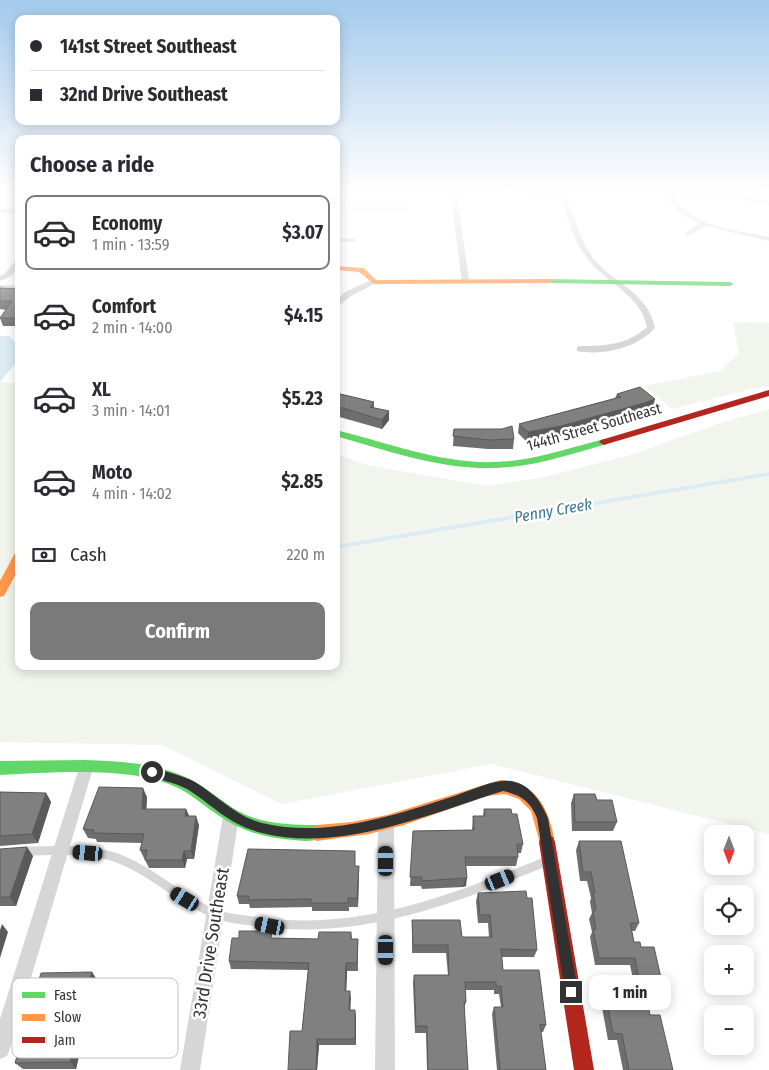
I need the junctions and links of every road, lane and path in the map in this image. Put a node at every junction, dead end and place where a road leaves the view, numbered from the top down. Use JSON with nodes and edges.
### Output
{"nodes":[{"id":1,"x":340,"y":240,"type":"edge"},
{"id":2,"x":354,"y":240,"type":"dead end"},
{"id":3,"x":460,"y":240,"type":"edge"},
{"id":4,"x":582,"y":240,"type":"edge"},
{"id":5,"x":15,"y":267,"type":"edge"},
{"id":6,"x":340,"y":268,"type":"edge"},
{"id":7,"x":0,"y":279,"type":"edge"},
{"id":8,"x":465,"y":280,"type":"junction"},
{"id":9,"x":374,"y":282,"type":"junction"},
{"id":10,"x":620,"y":282,"type":"junction"},
{"id":11,"x":730,"y":284,"type":"dead end"},
{"id":12,"x":0,"y":287,"type":"edge"},
{"id":13,"x":15,"y":288,"type":"edge"},
{"id":14,"x":340,"y":302,"type":"edge"},
{"id":15,"x":580,"y":349,"type":"dead end"},
{"id":16,"x":769,"y":393,"type":"edge"},
{"id":17,"x":340,"y":434,"type":"edge"},
{"id":18,"x":15,"y":564,"type":"edge"},
{"id":19,"x":0,"y":593,"type":"edge"},
{"id":20,"x":0,"y":768,"type":"edge"},
{"id":21,"x":86,"y":768,"type":"junction"},
{"id":22,"x":231,"y":816,"type":"junction"},
{"id":23,"x":386,"y":823,"type":"junction"},
{"id":24,"x":61,"y":850,"type":"junction"},
{"id":25,"x":18,"y":852,"type":"edge"},
{"id":26,"x":550,"y":860,"type":"junction"},
{"id":27,"x":216,"y":914,"type":"junction"},
{"id":28,"x":386,"y":919,"type":"junction"},
{"id":29,"x":22,"y":978,"type":"edge"},
{"id":30,"x":12,"y":1010,"type":"edge"},
{"id":31,"x":0,"y":1049,"type":"edge"},
{"id":32,"x":190,"y":1070,"type":"edge"},
{"id":33,"x":385,"y":1070,"type":"edge"},
{"id":34,"x":584,"y":1070,"type":"edge"}],
"edges":[{"from":1,"to":2,"type":"lane"},
{"from":3,"to":8,"type":"street"},
{"from":4,"to":10,"type":"street"},
{"from":5,"to":7,"type":"street"},
{"from":6,"to":9,"type":"street"},
{"from":8,"to":9,"type":"street"},
{"from":8,"to":10,"type":"street"},
{"from":9,"to":14,"type":"street"},
{"from":10,"to":11,"type":"street"},
{"from":10,"to":15,"type":"street"},
{"from":12,"to":13,"type":"street"},
{"from":16,"to":17,"type":"street","name":"144th Street Southeast"},
{"from":18,"to":19,"type":"street"},
{"from":20,"to":21,"type":"street"},
{"from":21,"to":22,"type":"street"},
{"from":21,"to":24,"type":"street"},
{"from":22,"to":23,"type":"street"},
{"from":22,"to":27,"type":"street","name":"33rd Drive Southeast"},
{"from":23,"to":26,"type":"street"},
{"from":23,"to":28,"type":"street"},
{"from":24,"to":25,"type":"lane"},
{"from":24,"to":27,"type":"lane"},
{"from":24,"to":29,"type":"street"},
{"from":26,"to":28,"type":"lane"},
{"from":26,"to":34,"type":"street"},
{"from":27,"to":28,"type":"lane"},
{"from":27,"to":32,"type":"street","name":"33rd Drive Southeast"},
{"from":28,"to":33,"type":"street"},
{"from":30,"to":31,"type":"street"}]}
